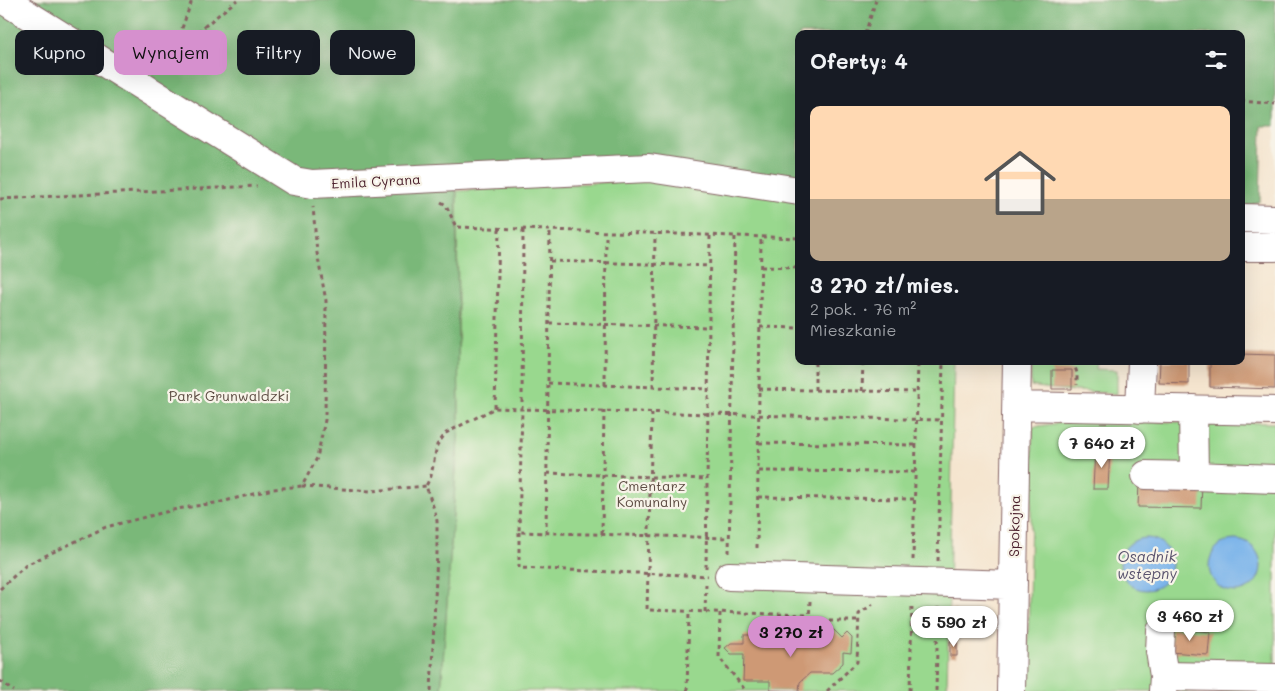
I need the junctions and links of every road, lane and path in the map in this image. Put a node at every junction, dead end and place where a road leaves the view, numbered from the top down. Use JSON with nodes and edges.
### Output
{"nodes":[{"id":1,"x":4,"y":0,"type":"edge"},
{"id":2,"x":192,"y":0,"type":"edge"},
{"id":3,"x":237,"y":0,"type":"edge"},
{"id":4,"x":876,"y":0,"type":"edge"},
{"id":5,"x":181,"y":30,"type":"edge"},
{"id":6,"x":200,"y":30,"type":"edge"},
{"id":7,"x":866,"y":30,"type":"edge"},
{"id":8,"x":151,"y":75,"type":"edge"},
{"id":9,"x":140,"y":86,"type":"junction"},
{"id":10,"x":1245,"y":102,"type":"edge"},
{"id":11,"x":1275,"y":104,"type":"edge"},
{"id":12,"x":312,"y":184,"type":"junction"},
{"id":13,"x":257,"y":186,"type":"dead end"},
{"id":14,"x":795,"y":190,"type":"edge"},
{"id":15,"x":0,"y":199,"type":"edge"},
{"id":16,"x":431,"y":202,"type":"dead end"},
{"id":17,"x":499,"y":229,"type":"junction"},
{"id":18,"x":523,"y":230,"type":"junction"},
{"id":19,"x":550,"y":231,"type":"junction"},
{"id":20,"x":606,"y":233,"type":"junction"},
{"id":21,"x":654,"y":234,"type":"junction"},
{"id":22,"x":710,"y":236,"type":"junction"},
{"id":23,"x":735,"y":236,"type":"junction"},
{"id":24,"x":761,"y":237,"type":"junction"},
{"id":25,"x":795,"y":238,"type":"edge"},
{"id":26,"x":1245,"y":247,"type":"edge"},
{"id":27,"x":1275,"y":247,"type":"edge"},
{"id":28,"x":550,"y":261,"type":"junction"},
{"id":29,"x":605,"y":263,"type":"junction"},
{"id":30,"x":654,"y":264,"type":"junction"},
{"id":31,"x":710,"y":266,"type":"junction"},
{"id":32,"x":761,"y":267,"type":"junction"},
{"id":33,"x":795,"y":268,"type":"edge"},
{"id":34,"x":549,"y":322,"type":"junction"},
{"id":35,"x":605,"y":324,"type":"junction"},
{"id":36,"x":654,"y":326,"type":"junction"},
{"id":37,"x":709,"y":327,"type":"junction"},
{"id":38,"x":760,"y":327,"type":"junction"},
{"id":39,"x":795,"y":328,"type":"edge"},
{"id":40,"x":815,"y":365,"type":"edge"},
{"id":41,"x":863,"y":365,"type":"edge"},
{"id":42,"x":918,"y":365,"type":"edge"},
{"id":43,"x":942,"y":365,"type":"edge"},
{"id":44,"x":1017,"y":365,"type":"edge"},
{"id":45,"x":1142,"y":365,"type":"edge"},
{"id":46,"x":548,"y":383,"type":"junction"},
{"id":47,"x":605,"y":385,"type":"junction"},
{"id":48,"x":653,"y":387,"type":"junction"},
{"id":49,"x":708,"y":389,"type":"junction"},
{"id":50,"x":759,"y":389,"type":"junction"},
{"id":51,"x":814,"y":390,"type":"junction"},
{"id":52,"x":862,"y":391,"type":"junction"},
{"id":53,"x":917,"y":392,"type":"junction"},
{"id":54,"x":1016,"y":406,"type":"junction"},
{"id":55,"x":495,"y":408,"type":"junction"},
{"id":56,"x":522,"y":409,"type":"junction"},
{"id":57,"x":548,"y":409,"type":"junction"},
{"id":58,"x":1140,"y":409,"type":"junction"},
{"id":59,"x":1193,"y":409,"type":"junction"},
{"id":60,"x":604,"y":411,"type":"junction"},
{"id":61,"x":1275,"y":411,"type":"edge"},
{"id":62,"x":652,"y":413,"type":"junction"},
{"id":63,"x":708,"y":415,"type":"junction"},
{"id":64,"x":732,"y":416,"type":"junction"},
{"id":65,"x":759,"y":416,"type":"junction"},
{"id":66,"x":916,"y":420,"type":"junction"},
{"id":67,"x":941,"y":420,"type":"junction"},
{"id":68,"x":759,"y":443,"type":"junction"},
{"id":69,"x":916,"y":445,"type":"junction"},
{"id":70,"x":759,"y":471,"type":"junction"},
{"id":71,"x":915,"y":472,"type":"junction"},
{"id":72,"x":547,"y":473,"type":"junction"},
{"id":73,"x":603,"y":475,"type":"junction"},
{"id":74,"x":1146,"y":476,"type":"dead end"},
{"id":75,"x":1194,"y":476,"type":"junction"},
{"id":76,"x":651,"y":477,"type":"junction"},
{"id":77,"x":707,"y":479,"type":"junction"},
{"id":78,"x":1275,"y":479,"type":"edge"},
{"id":79,"x":302,"y":486,"type":"junction"},
{"id":80,"x":426,"y":486,"type":"junction"},
{"id":81,"x":758,"y":496,"type":"junction"},
{"id":82,"x":914,"y":499,"type":"junction"},
{"id":83,"x":519,"y":532,"type":"junction"},
{"id":84,"x":546,"y":533,"type":"junction"},
{"id":85,"x":602,"y":534,"type":"junction"},
{"id":86,"x":650,"y":536,"type":"junction"},
{"id":87,"x":707,"y":537,"type":"junction"},
{"id":88,"x":729,"y":538,"type":"junction"},
{"id":89,"x":757,"y":548,"type":"dead end"},
{"id":90,"x":913,"y":561,"type":"dead end"},
{"id":91,"x":938,"y":562,"type":"dead end"},
{"id":92,"x":649,"y":573,"type":"junction"},
{"id":93,"x":718,"y":576,"type":"junction"},
{"id":94,"x":1013,"y":585,"type":"junction"},
{"id":95,"x":0,"y":589,"type":"edge"},
{"id":96,"x":810,"y":599,"type":"dead end"},
{"id":97,"x":912,"y":601,"type":"dead end"},
{"id":98,"x":875,"y":602,"type":"dead end"},
{"id":99,"x":938,"y":602,"type":"dead end"},
{"id":100,"x":689,"y":612,"type":"junction"},
{"id":101,"x":720,"y":613,"type":"junction"},
{"id":102,"x":859,"y":614,"type":"junction"},
{"id":103,"x":809,"y":615,"type":"junction"},
{"id":104,"x":809,"y":620,"type":"junction"},
{"id":105,"x":849,"y":621,"type":"junction"},
{"id":106,"x":859,"y":622,"type":"junction"},
{"id":107,"x":1161,"y":631,"type":"dead end"},
{"id":108,"x":780,"y":634,"type":"dead end"},
{"id":109,"x":1275,"y":678,"type":"edge"},
{"id":110,"x":0,"y":681,"type":"edge"},
{"id":111,"x":1164,"y":683,"type":"edge"},
{"id":112,"x":14,"y":691,"type":"edge"},
{"id":113,"x":431,"y":691,"type":"edge"},
{"id":114,"x":687,"y":691,"type":"edge"},
{"id":115,"x":746,"y":691,"type":"edge"},
{"id":116,"x":827,"y":691,"type":"edge"},
{"id":117,"x":910,"y":691,"type":"edge"},
{"id":118,"x":936,"y":691,"type":"edge"},
{"id":119,"x":1011,"y":691,"type":"edge"}],
"edges":[{"from":1,"to":9,"type":"street","name":"Emila Cyrana"},
{"from":2,"to":5,"type":"path"},
{"from":3,"to":6,"type":"path"},
{"from":4,"to":7,"type":"path"},
{"from":8,"to":9,"type":"path"},
{"from":9,"to":12,"type":"street","name":"Emila Cyrana"},
{"from":10,"to":11,"type":"path"},
{"from":12,"to":14,"type":"street","name":"Emila Cyrana"},
{"from":12,"to":79,"type":"path"},
{"from":13,"to":15,"type":"path"},
{"from":16,"to":17,"type":"path"},
{"from":17,"to":18,"type":"path"},
{"from":17,"to":55,"type":"path"},
{"from":18,"to":19,"type":"path"},
{"from":18,"to":56,"type":"path"},
{"from":19,"to":20,"type":"path"},
{"from":19,"to":28,"type":"path"},
{"from":20,"to":21,"type":"path"},
{"from":20,"to":29,"type":"path"},
{"from":21,"to":22,"type":"path"},
{"from":21,"to":30,"type":"path"},
{"from":22,"to":23,"type":"path"},
{"from":22,"to":31,"type":"path"},
{"from":23,"to":24,"type":"path"},
{"from":23,"to":64,"type":"path"},
{"from":24,"to":25,"type":"path"},
{"from":24,"to":32,"type":"path"},
{"from":26,"to":27,"type":"street"},
{"from":28,"to":29,"type":"path"},
{"from":28,"to":34,"type":"path"},
{"from":29,"to":30,"type":"path"},
{"from":29,"to":35,"type":"path"},
{"from":30,"to":31,"type":"path"},
{"from":30,"to":36,"type":"path"},
{"from":31,"to":37,"type":"path"},
{"from":32,"to":33,"type":"path"},
{"from":32,"to":38,"type":"path"},
{"from":34,"to":35,"type":"path"},
{"from":34,"to":46,"type":"path"},
{"from":35,"to":36,"type":"path"},
{"from":35,"to":47,"type":"path"},
{"from":36,"to":37,"type":"path"},
{"from":36,"to":48,"type":"path"},
{"from":37,"to":49,"type":"path"},
{"from":38,"to":39,"type":"path"},
{"from":38,"to":50,"type":"path"},
{"from":40,"to":51,"type":"path"},
{"from":41,"to":52,"type":"path"},
{"from":42,"to":53,"type":"path"},
{"from":43,"to":67,"type":"path"},
{"from":44,"to":54,"type":"street","name":"Spokojna"},
{"from":45,"to":58,"type":"street"},
{"from":46,"to":47,"type":"path"},
{"from":46,"to":57,"type":"path"},
{"from":47,"to":48,"type":"path"},
{"from":48,"to":49,"type":"path"},
{"from":49,"to":63,"type":"path"},
{"from":50,"to":51,"type":"path"},
{"from":50,"to":65,"type":"path"},
{"from":51,"to":52,"type":"path"},
{"from":52,"to":53,"type":"path"},
{"from":53,"to":66,"type":"path"},
{"from":54,"to":58,"type":"street"},
{"from":54,"to":94,"type":"street","name":"Spokojna"},
{"from":55,"to":56,"type":"path"},
{"from":55,"to":80,"type":"path"},
{"from":56,"to":57,"type":"path"},
{"from":56,"to":83,"type":"path"},
{"from":57,"to":60,"type":"path"},
{"from":57,"to":72,"type":"path"},
{"from":58,"to":59,"type":"street"},
{"from":59,"to":61,"type":"street"},
{"from":59,"to":75,"type":"street"},
{"from":60,"to":62,"type":"path"},
{"from":60,"to":73,"type":"path"},
{"from":62,"to":63,"type":"path"},
{"from":62,"to":76,"type":"path"},
{"from":63,"to":64,"type":"path"},
{"from":63,"to":77,"type":"path"},
{"from":64,"to":65,"type":"path"},
{"from":64,"to":88,"type":"path"},
{"from":65,"to":66,"type":"path"},
{"from":65,"to":68,"type":"path"},
{"from":66,"to":67,"type":"path"},
{"from":66,"to":69,"type":"path"},
{"from":67,"to":91,"type":"path"},
{"from":68,"to":69,"type":"path"},
{"from":68,"to":70,"type":"path"},
{"from":69,"to":71,"type":"path"},
{"from":70,"to":71,"type":"path"},
{"from":70,"to":81,"type":"path"},
{"from":71,"to":82,"type":"path"},
{"from":72,"to":73,"type":"path"},
{"from":72,"to":84,"type":"path"},
{"from":73,"to":76,"type":"path"},
{"from":73,"to":85,"type":"path"},
{"from":74,"to":75,"type":"street"},
{"from":75,"to":78,"type":"street"},
{"from":76,"to":77,"type":"path"},
{"from":76,"to":86,"type":"path"},
{"from":77,"to":87,"type":"path"},
{"from":79,"to":80,"type":"path"},
{"from":79,"to":95,"type":"path"},
{"from":80,"to":113,"type":"path"},
{"from":81,"to":82,"type":"path"},
{"from":81,"to":89,"type":"path"},
{"from":82,"to":90,"type":"path"},
{"from":83,"to":84,"type":"path"},
{"from":83,"to":92,"type":"path"},
{"from":84,"to":85,"type":"path"},
{"from":85,"to":86,"type":"path"},
{"from":86,"to":87,"type":"path"},
{"from":86,"to":92,"type":"path"},
{"from":87,"to":88,"type":"path"},
{"from":88,"to":93,"type":"path"},
{"from":92,"to":93,"type":"path"},
{"from":92,"to":100,"type":"path"},
{"from":93,"to":94,"type":"street"},
{"from":94,"to":119,"type":"street","name":"Spokojna"},
{"from":96,"to":103,"type":"path"},
{"from":97,"to":117,"type":"path"},
{"from":98,"to":102,"type":"path"},
{"from":99,"to":118,"type":"path"},
{"from":100,"to":101,"type":"path"},
{"from":100,"to":114,"type":"path"},
{"from":101,"to":103,"type":"path"},
{"from":101,"to":115,"type":"path"},
{"from":102,"to":105,"type":"path"},
{"from":102,"to":106,"type":"path"},
{"from":103,"to":104,"type":"path"},
{"from":104,"to":105,"type":"path"},
{"from":104,"to":108,"type":"path"},
{"from":105,"to":106,"type":"path"},
{"from":106,"to":116,"type":"path"},
{"from":107,"to":111,"type":"street"},
{"from":109,"to":111,"type":"street"},
{"from":110,"to":112,"type":"path"}]}
